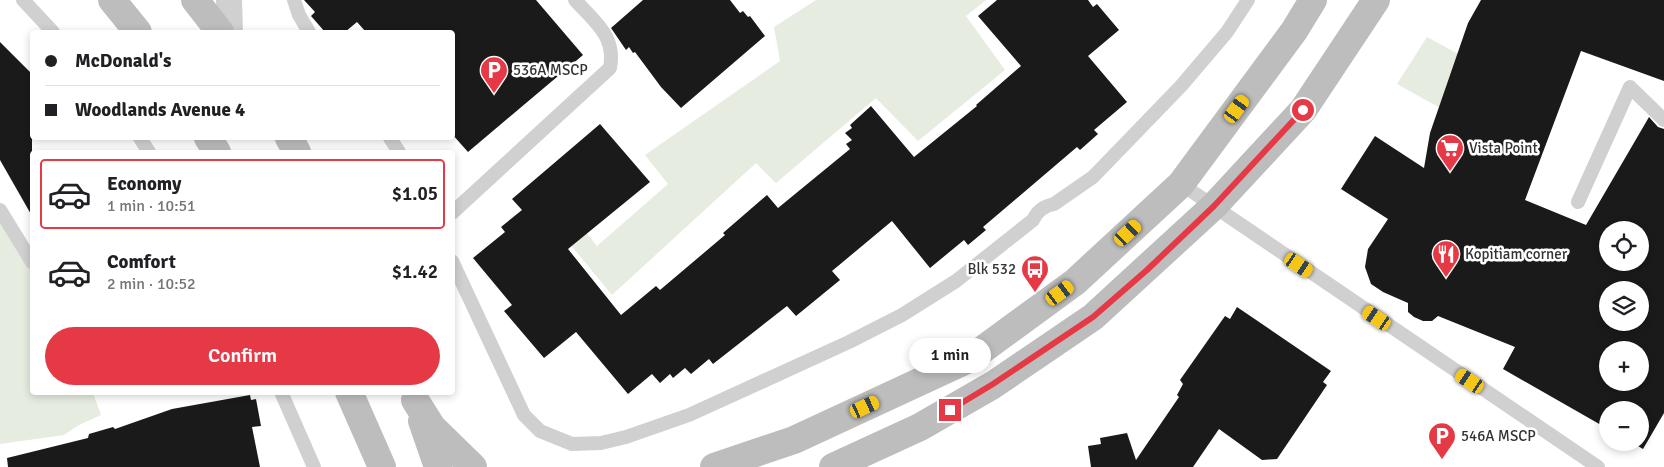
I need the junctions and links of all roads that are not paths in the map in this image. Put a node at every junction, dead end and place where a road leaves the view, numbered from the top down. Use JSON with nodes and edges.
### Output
{"nodes":[{"id":1,"x":23,"y":0,"type":"edge"},
{"id":2,"x":112,"y":0,"type":"edge"},
{"id":3,"x":195,"y":0,"type":"edge"},
{"id":4,"x":229,"y":0,"type":"edge"},
{"id":5,"x":294,"y":0,"type":"edge"},
{"id":6,"x":575,"y":0,"type":"edge"},
{"id":7,"x":1248,"y":0,"type":"edge"},
{"id":8,"x":1314,"y":0,"type":"edge"},
{"id":9,"x":1376,"y":0,"type":"edge"},
{"id":10,"x":51,"y":30,"type":"edge"},
{"id":11,"x":136,"y":30,"type":"edge"},
{"id":12,"x":218,"y":30,"type":"edge"},
{"id":13,"x":230,"y":30,"type":"edge"},
{"id":14,"x":308,"y":30,"type":"edge"},
{"id":15,"x":1664,"y":120,"type":"edge"},
{"id":16,"x":1182,"y":184,"type":"junction"},
{"id":17,"x":1578,"y":202,"type":"dead end"},
{"id":18,"x":1214,"y":206,"type":"junction"},
{"id":19,"x":0,"y":210,"type":"edge"},
{"id":20,"x":455,"y":210,"type":"edge"},
{"id":21,"x":30,"y":259,"type":"edge"},
{"id":22,"x":455,"y":267,"type":"edge"},
{"id":23,"x":282,"y":395,"type":"edge"},
{"id":24,"x":350,"y":395,"type":"edge"},
{"id":25,"x":413,"y":396,"type":"edge"},
{"id":26,"x":379,"y":463,"type":"edge"},
{"id":27,"x":314,"y":467,"type":"edge"},
{"id":28,"x":438,"y":467,"type":"edge"},
{"id":29,"x":473,"y":467,"type":"edge"},
{"id":30,"x":714,"y":467,"type":"edge"},
{"id":31,"x":833,"y":467,"type":"edge"},
{"id":32,"x":1598,"y":467,"type":"edge"}],
"edges":[{"from":1,"to":10,"type":"lane"},
{"from":2,"to":11,"type":"street"},
{"from":3,"to":12,"type":"street"},
{"from":4,"to":13,"type":"street"},
{"from":5,"to":14,"type":"lane"},
{"from":6,"to":20,"type":"lane"},
{"from":7,"to":22,"type":"lane"},
{"from":8,"to":16,"type":"street"},
{"from":9,"to":18,"type":"street"},
{"from":15,"to":17,"type":"lane"},
{"from":16,"to":18,"type":"lane"},
{"from":16,"to":30,"type":"street"},
{"from":18,"to":31,"type":"street"},
{"from":18,"to":32,"type":"lane"},
{"from":19,"to":21,"type":"lane"},
{"from":23,"to":27,"type":"lane"},
{"from":24,"to":26,"type":"street"},
{"from":25,"to":28,"type":"street"},
{"from":25,"to":29,"type":"street"}]}
